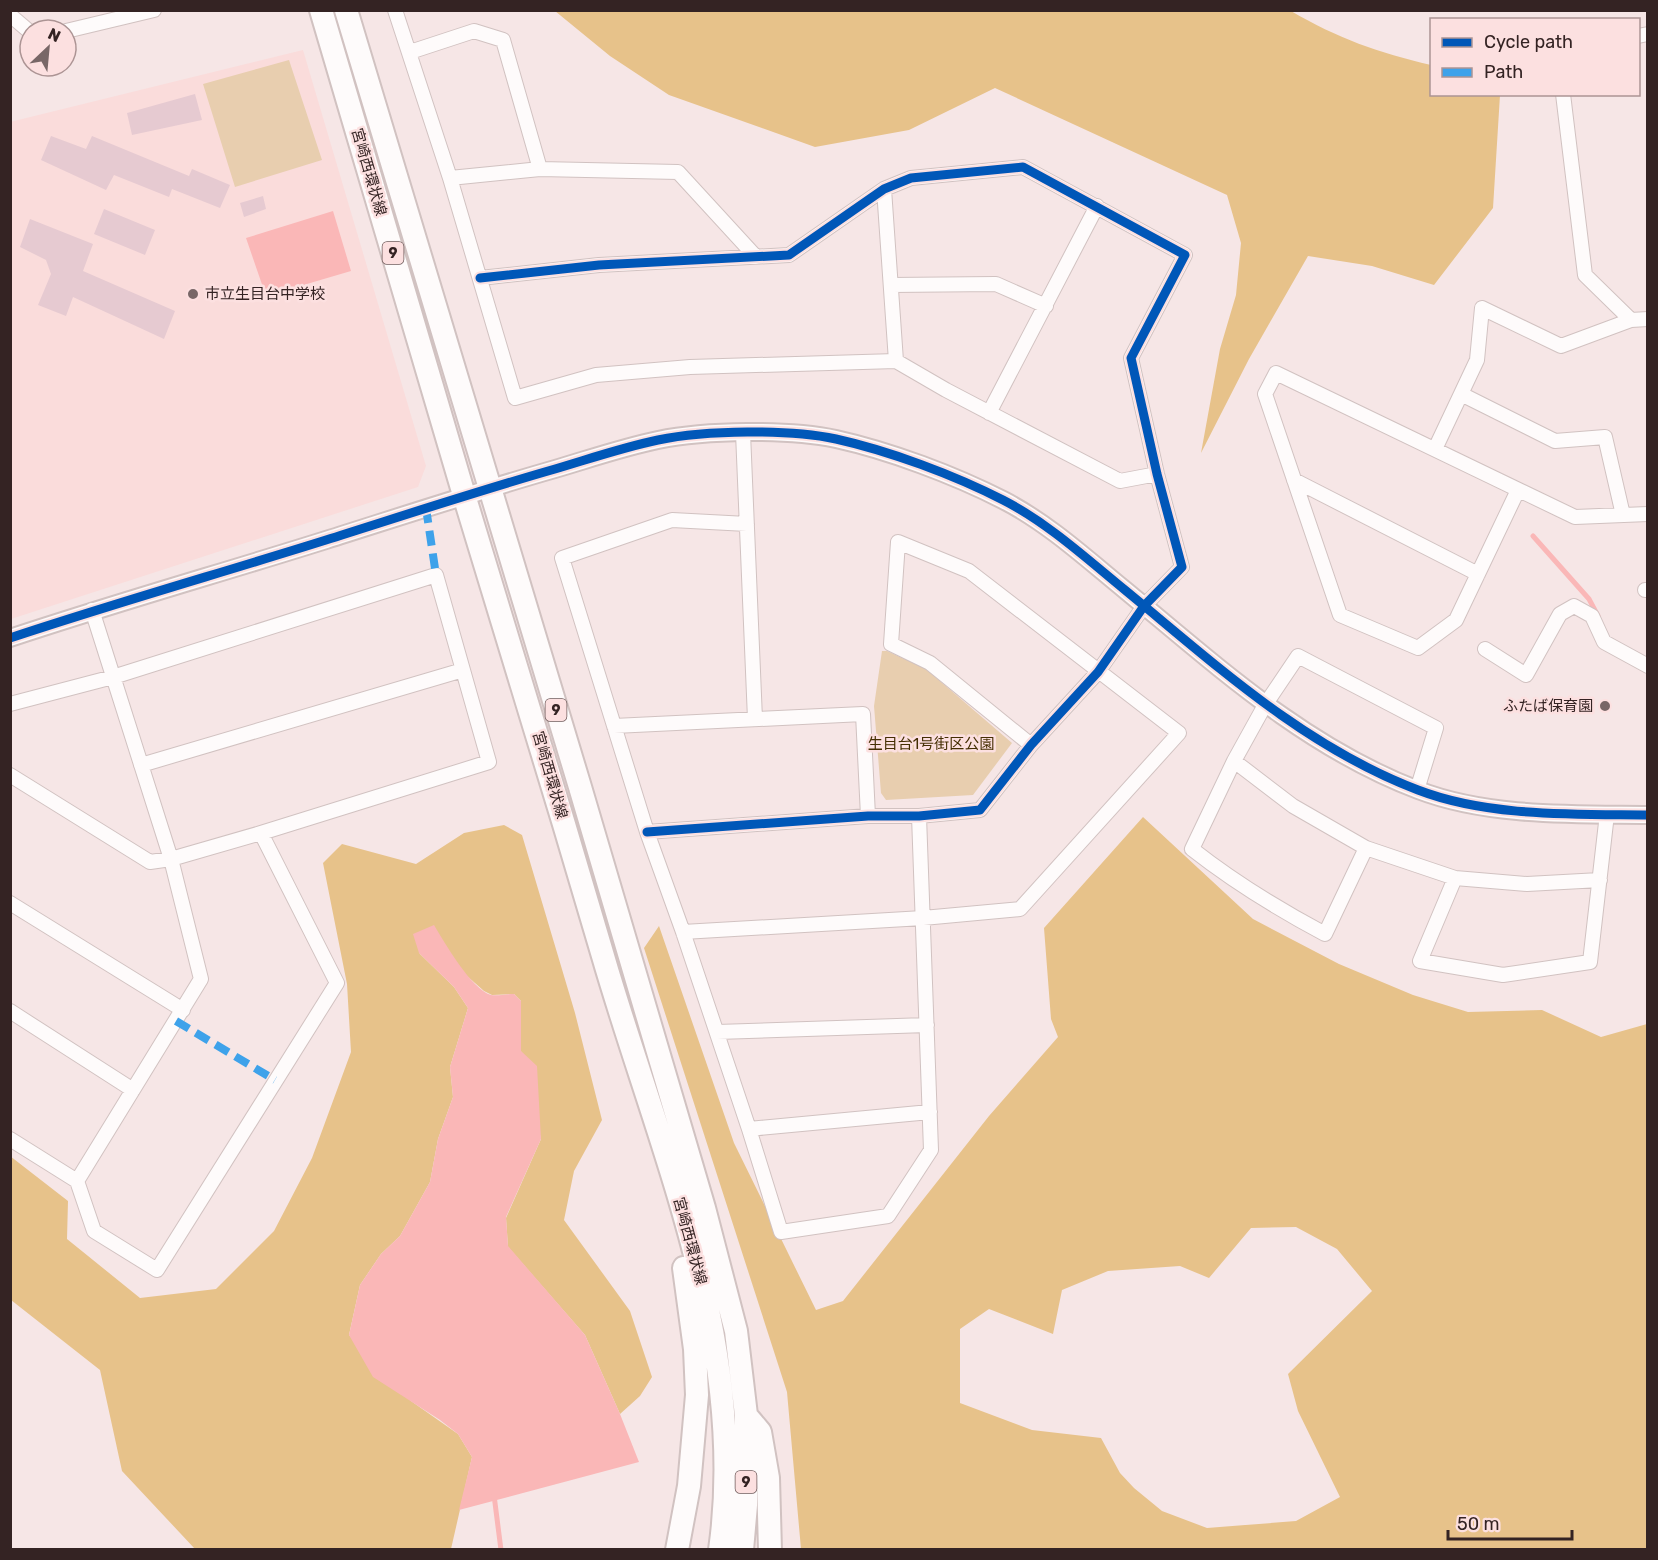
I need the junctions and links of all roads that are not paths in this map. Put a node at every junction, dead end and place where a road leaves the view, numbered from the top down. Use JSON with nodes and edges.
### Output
{"nodes":[{"id":1,"x":321,"y":10,"type":"edge"},
{"id":2,"x":346,"y":10,"type":"edge"},
{"id":3,"x":395,"y":10,"type":"edge"},
{"id":4,"x":153,"y":11,"type":"edge"},
{"id":5,"x":78,"y":29,"type":"edge"},
{"id":6,"x":410,"y":52,"type":"junction"},
{"id":7,"x":1563,"y":96,"type":"edge"},
{"id":8,"x":540,"y":169,"type":"junction"},
{"id":9,"x":450,"y":177,"type":"junction"},
{"id":10,"x":884,"y":189,"type":"junction"},
{"id":11,"x":1096,"y":206,"type":"junction"},
{"id":12,"x":756,"y":257,"type":"junction"},
{"id":13,"x":480,"y":278,"type":"junction"},
{"id":14,"x":891,"y":285,"type":"junction"},
{"id":15,"x":1046,"y":306,"type":"junction"},
{"id":16,"x":1647,"y":319,"type":"edge"},
{"id":17,"x":1631,"y":320,"type":"junction"},
{"id":18,"x":896,"y":361,"type":"junction"},
{"id":19,"x":1461,"y":394,"type":"junction"},
{"id":20,"x":989,"y":413,"type":"junction"},
{"id":21,"x":743,"y":433,"type":"junction"},
{"id":22,"x":1435,"y":449,"type":"junction"},
{"id":23,"x":1157,"y":474,"type":"junction"},
{"id":24,"x":1294,"y":480,"type":"junction"},
{"id":25,"x":488,"y":488,"type":"junction"},
{"id":26,"x":1518,"y":490,"type":"junction"},
{"id":27,"x":464,"y":495,"type":"junction"},
{"id":28,"x":1647,"y":514,"type":"edge"},
{"id":29,"x":1623,"y":515,"type":"junction"},
{"id":30,"x":747,"y":524,"type":"junction"},
{"id":31,"x":1478,"y":574,"type":"junction"},
{"id":32,"x":1144,"y":606,"type":"junction"},
{"id":33,"x":92,"y":610,"type":"junction"},
{"id":34,"x":10,"y":638,"type":"edge"},
{"id":35,"x":1485,"y":649,"type":"dead end"},
{"id":36,"x":1647,"y":666,"type":"edge"},
{"id":37,"x":463,"y":670,"type":"junction"},
{"id":38,"x":1098,"y":672,"type":"junction"},
{"id":39,"x":113,"y":677,"type":"junction"},
{"id":40,"x":10,"y":704,"type":"edge"},
{"id":41,"x":1265,"y":705,"type":"junction"},
{"id":42,"x":755,"y":719,"type":"junction"},
{"id":43,"x":614,"y":726,"type":"junction"},
{"id":44,"x":1031,"y":745,"type":"junction"},
{"id":45,"x":1234,"y":761,"type":"junction"},
{"id":46,"x":141,"y":765,"type":"junction"},
{"id":47,"x":10,"y":775,"type":"edge"},
{"id":48,"x":1417,"y":790,"type":"junction"},
{"id":49,"x":1607,"y":814,"type":"junction"},
{"id":50,"x":1647,"y":815,"type":"edge"},
{"id":51,"x":868,"y":816,"type":"junction"},
{"id":52,"x":919,"y":816,"type":"junction"},
{"id":53,"x":647,"y":832,"type":"junction"},
{"id":54,"x":261,"y":833,"type":"junction"},
{"id":55,"x":1366,"y":848,"type":"junction"},
{"id":56,"x":171,"y":860,"type":"junction"},
{"id":57,"x":1455,"y":878,"type":"junction"},
{"id":58,"x":1600,"y":880,"type":"junction"},
{"id":59,"x":10,"y":903,"type":"edge"},
{"id":60,"x":923,"y":918,"type":"junction"},
{"id":61,"x":683,"y":932,"type":"junction"},
{"id":62,"x":183,"y":1010,"type":"junction"},
{"id":63,"x":10,"y":1011,"type":"edge"},
{"id":64,"x":621,"y":1018,"type":"junction"},
{"id":65,"x":927,"y":1025,"type":"junction"},
{"id":66,"x":717,"y":1032,"type":"junction"},
{"id":67,"x":133,"y":1090,"type":"junction"},
{"id":68,"x":930,"y":1112,"type":"junction"},
{"id":69,"x":749,"y":1129,"type":"junction"},
{"id":70,"x":10,"y":1139,"type":"edge"},
{"id":71,"x":77,"y":1181,"type":"junction"},
{"id":72,"x":746,"y":1415,"type":"junction"},
{"id":73,"x":677,"y":1550,"type":"edge"},
{"id":74,"x":720,"y":1550,"type":"edge"},
{"id":75,"x":742,"y":1550,"type":"edge"},
{"id":76,"x":770,"y":1550,"type":"edge"}],
"edges":[{"from":1,"to":27,"type":"main road","name":"宮崎西環状線","number":"9"},
{"from":2,"to":25,"type":"main road","name":"宮崎西環状線","number":"9"},
{"from":3,"to":6,"type":"street"},
{"from":4,"to":5,"type":"street"},
{"from":6,"to":8,"type":"street"},
{"from":6,"to":9,"type":"street"},
{"from":7,"to":17,"type":"street"},
{"from":8,"to":9,"type":"street"},
{"from":8,"to":12,"type":"street"},
{"from":9,"to":13,"type":"street"},
{"from":10,"to":11,"type":"street"},
{"from":10,"to":12,"type":"street"},
{"from":10,"to":14,"type":"street"},
{"from":11,"to":15,"type":"street"},
{"from":11,"to":23,"type":"street"},
{"from":12,"to":13,"type":"street"},
{"from":13,"to":18,"type":"street"},
{"from":14,"to":15,"type":"street"},
{"from":14,"to":18,"type":"street"},
{"from":15,"to":20,"type":"street"},
{"from":16,"to":17,"type":"street"},
{"from":17,"to":19,"type":"street"},
{"from":18,"to":20,"type":"street"},
{"from":19,"to":22,"type":"street"},
{"from":19,"to":29,"type":"street"},
{"from":20,"to":23,"type":"street"},
{"from":21,"to":25,"type":"street"},
{"from":21,"to":30,"type":"street"},
{"from":21,"to":32,"type":"street"},
{"from":22,"to":24,"type":"street"},
{"from":22,"to":26,"type":"street"},
{"from":23,"to":32,"type":"street"},
{"from":24,"to":31,"type":"street"},
{"from":24,"to":31,"type":"street"},
{"from":25,"to":27,"type":"street"},
{"from":25,"to":72,"type":"main road","name":"宮崎西環状線","number":"9"},
{"from":26,"to":29,"type":"street"},
{"from":26,"to":31,"type":"street"},
{"from":27,"to":33,"type":"street"},
{"from":27,"to":64,"type":"main road","name":"宮崎西環状線","number":"9"},
{"from":28,"to":29,"type":"street"},
{"from":30,"to":42,"type":"street"},
{"from":30,"to":43,"type":"street"},
{"from":32,"to":38,"type":"street"},
{"from":32,"to":41,"type":"street"},
{"from":33,"to":34,"type":"street"},
{"from":33,"to":39,"type":"street"},
{"from":35,"to":36,"type":"street"},
{"from":37,"to":39,"type":"street"},
{"from":37,"to":46,"type":"street"},
{"from":37,"to":54,"type":"street"},
{"from":38,"to":44,"type":"street"},
{"from":38,"to":44,"type":"street"},
{"from":38,"to":60,"type":"street"},
{"from":39,"to":40,"type":"street"},
{"from":39,"to":46,"type":"street"},
{"from":41,"to":45,"type":"street"},
{"from":41,"to":48,"type":"street"},
{"from":41,"to":48,"type":"street"},
{"from":42,"to":43,"type":"street"},
{"from":42,"to":51,"type":"street"},
{"from":43,"to":53,"type":"street"},
{"from":44,"to":52,"type":"street"},
{"from":45,"to":55,"type":"street"},
{"from":45,"to":55,"type":"street"},
{"from":46,"to":56,"type":"street"},
{"from":47,"to":56,"type":"street"},
{"from":48,"to":49,"type":"street"},
{"from":49,"to":50,"type":"street"},
{"from":49,"to":58,"type":"street"},
{"from":51,"to":52,"type":"street"},
{"from":51,"to":53,"type":"street"},
{"from":52,"to":60,"type":"street"},
{"from":53,"to":61,"type":"street"},
{"from":54,"to":56,"type":"street"},
{"from":54,"to":71,"type":"street"},
{"from":55,"to":57,"type":"street"},
{"from":56,"to":62,"type":"street"},
{"from":57,"to":58,"type":"street"},
{"from":57,"to":58,"type":"street"},
{"from":59,"to":62,"type":"street"},
{"from":60,"to":61,"type":"street"},
{"from":60,"to":65,"type":"street"},
{"from":61,"to":66,"type":"street"},
{"from":62,"to":67,"type":"street"},
{"from":63,"to":67,"type":"street"},
{"from":64,"to":73,"type":"main road"},
{"from":64,"to":74,"type":"main road","name":"宮崎西環状線","number":"9"},
{"from":65,"to":66,"type":"street"},
{"from":65,"to":68,"type":"street"},
{"from":66,"to":69,"type":"street"},
{"from":67,"to":71,"type":"street"},
{"from":68,"to":69,"type":"street"},
{"from":68,"to":69,"type":"street"},
{"from":70,"to":71,"type":"street"},
{"from":72,"to":75,"type":"main road","name":"宮崎西環状線","number":"9"},
{"from":72,"to":76,"type":"main road"}]}
